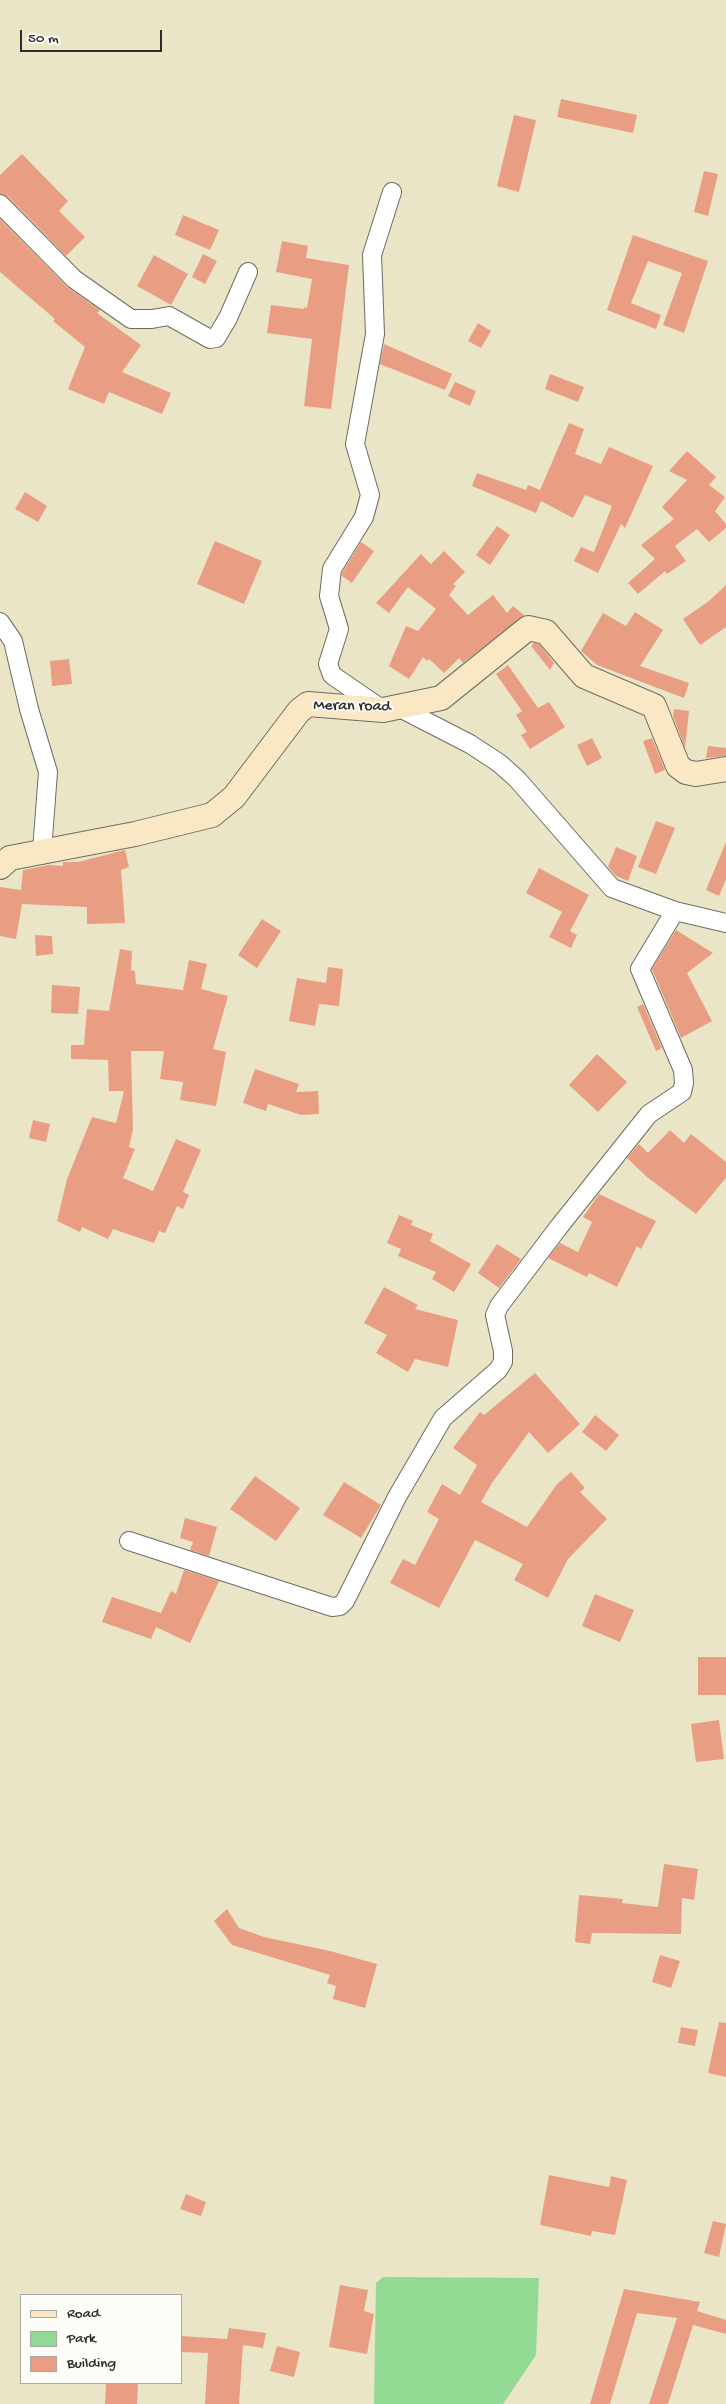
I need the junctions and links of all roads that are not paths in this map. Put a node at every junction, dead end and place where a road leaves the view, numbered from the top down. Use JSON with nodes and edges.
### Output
{"nodes":[{"id":1,"x":392,"y":192,"type":"dead end"},
{"id":2,"x":0,"y":204,"type":"edge"},
{"id":3,"x":248,"y":272,"type":"dead end"},
{"id":4,"x":0,"y":622,"type":"edge"},
{"id":5,"x":391,"y":709,"type":"junction"},
{"id":6,"x":726,"y":769,"type":"edge"},
{"id":7,"x":42,"y":851,"type":"junction"},
{"id":8,"x":0,"y":867,"type":"edge"},
{"id":9,"x":675,"y":911,"type":"junction"},
{"id":10,"x":726,"y":923,"type":"edge"},
{"id":11,"x":129,"y":1541,"type":"dead end"}],
"edges":[{"from":1,"to":5,"type":"street"},
{"from":2,"to":3,"type":"street"},
{"from":4,"to":7,"type":"street"},
{"from":5,"to":6,"type":"street","name":"Meran road"},
{"from":5,"to":7,"type":"street","name":"Meran road"},
{"from":5,"to":9,"type":"street"},
{"from":7,"to":8,"type":"street","name":"Meran road"},
{"from":9,"to":10,"type":"street"},
{"from":9,"to":11,"type":"street"}]}
